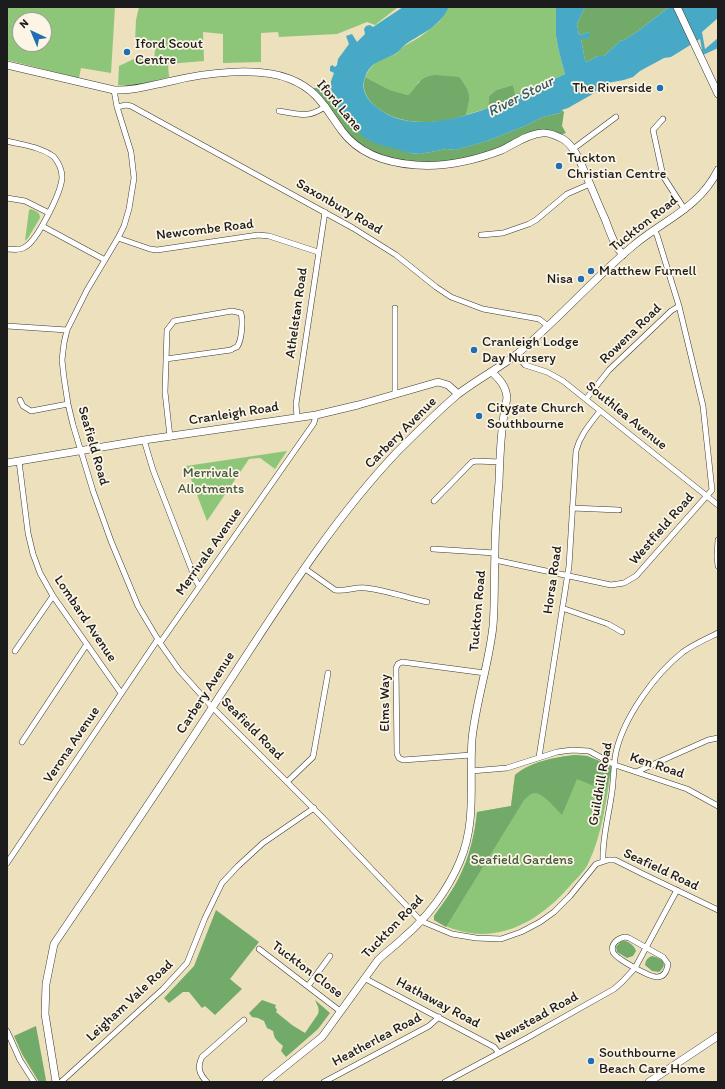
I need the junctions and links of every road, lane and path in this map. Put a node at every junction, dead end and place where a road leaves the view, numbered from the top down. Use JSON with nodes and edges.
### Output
{"nodes":[{"id":1,"x":677,"y":7,"type":"edge"},
{"id":2,"x":7,"y":65,"type":"edge"},
{"id":3,"x":114,"y":90,"type":"junction"},
{"id":4,"x":718,"y":94,"type":"edge"},
{"id":5,"x":326,"y":106,"type":"junction"},
{"id":6,"x":117,"y":107,"type":"junction"},
{"id":7,"x":279,"y":111,"type":"dead end"},
{"id":8,"x":616,"y":117,"type":"dead end"},
{"id":9,"x":664,"y":119,"type":"dead end"},
{"id":10,"x":7,"y":141,"type":"edge"},
{"id":11,"x":573,"y":149,"type":"junction"},
{"id":12,"x":718,"y":170,"type":"edge"},
{"id":13,"x":590,"y":184,"type":"junction"},
{"id":14,"x":7,"y":198,"type":"edge"},
{"id":15,"x":685,"y":210,"type":"junction"},
{"id":16,"x":325,"y":212,"type":"junction"},
{"id":17,"x":49,"y":213,"type":"junction"},
{"id":18,"x":42,"y":226,"type":"junction"},
{"id":19,"x":654,"y":230,"type":"junction"},
{"id":20,"x":481,"y":235,"type":"dead end"},
{"id":21,"x":118,"y":238,"type":"junction"},
{"id":22,"x":7,"y":249,"type":"edge"},
{"id":23,"x":318,"y":252,"type":"junction"},
{"id":24,"x":623,"y":255,"type":"junction"},
{"id":25,"x":105,"y":260,"type":"junction"},
{"id":26,"x":679,"y":306,"type":"junction"},
{"id":27,"x":395,"y":308,"type":"dead end"},
{"id":28,"x":7,"y":326,"type":"edge"},
{"id":29,"x":548,"y":326,"type":"junction"},
{"id":30,"x":67,"y":330,"type":"junction"},
{"id":31,"x":516,"y":354,"type":"junction"},
{"id":32,"x":166,"y":359,"type":"junction"},
{"id":33,"x":492,"y":372,"type":"junction"},
{"id":34,"x":395,"y":394,"type":"junction"},
{"id":35,"x":458,"y":394,"type":"junction"},
{"id":36,"x":586,"y":399,"type":"junction"},
{"id":37,"x":20,"y":400,"type":"dead end"},
{"id":38,"x":68,"y":404,"type":"junction"},
{"id":39,"x":600,"y":411,"type":"junction"},
{"id":40,"x":316,"y":415,"type":"junction"},
{"id":41,"x":297,"y":417,"type":"junction"},
{"id":42,"x":170,"y":437,"type":"junction"},
{"id":43,"x":144,"y":440,"type":"junction"},
{"id":44,"x":81,"y":450,"type":"junction"},
{"id":45,"x":19,"y":461,"type":"junction"},
{"id":46,"x":500,"y":462,"type":"junction"},
{"id":47,"x":7,"y":463,"type":"edge"},
{"id":48,"x":707,"y":496,"type":"junction"},
{"id":49,"x":434,"y":501,"type":"dead end"},
{"id":50,"x":718,"y":505,"type":"edge"},
{"id":51,"x":572,"y":508,"type":"junction"},
{"id":52,"x":618,"y":510,"type":"dead end"},
{"id":53,"x":718,"y":540,"type":"edge"},
{"id":54,"x":433,"y":549,"type":"dead end"},
{"id":55,"x":495,"y":556,"type":"junction"},
{"id":56,"x":718,"y":566,"type":"edge"},
{"id":57,"x":304,"y":568,"type":"junction"},
{"id":58,"x":568,"y":575,"type":"junction"},
{"id":59,"x":199,"y":586,"type":"junction"},
{"id":60,"x":52,"y":596,"type":"junction"},
{"id":61,"x":427,"y":602,"type":"dead end"},
{"id":62,"x":562,"y":608,"type":"junction"},
{"id":63,"x":622,"y":632,"type":"dead end"},
{"id":64,"x":718,"y":633,"type":"edge"},
{"id":65,"x":159,"y":641,"type":"junction"},
{"id":66,"x":87,"y":644,"type":"junction"},
{"id":67,"x":15,"y":651,"type":"dead end"},
{"id":68,"x":328,"y":672,"type":"dead end"},
{"id":69,"x":485,"y":673,"type":"junction"},
{"id":70,"x":121,"y":693,"type":"junction"},
{"id":71,"x":213,"y":708,"type":"junction"},
{"id":72,"x":718,"y":738,"type":"edge"},
{"id":73,"x":22,"y":742,"type":"dead end"},
{"id":74,"x":471,"y":756,"type":"junction"},
{"id":75,"x":539,"y":757,"type":"junction"},
{"id":76,"x":614,"y":765,"type":"junction"},
{"id":77,"x":471,"y":771,"type":"junction"},
{"id":78,"x":636,"y":772,"type":"junction"},
{"id":79,"x":287,"y":782,"type":"junction"},
{"id":80,"x":718,"y":806,"type":"edge"},
{"id":81,"x":314,"y":808,"type":"junction"},
{"id":82,"x":603,"y":861,"type":"junction"},
{"id":83,"x":7,"y":864,"type":"edge"},
{"id":84,"x":677,"y":890,"type":"junction"},
{"id":85,"x":718,"y":910,"type":"edge"},
{"id":86,"x":421,"y":921,"type":"junction"},
{"id":87,"x":646,"y":947,"type":"junction"},
{"id":88,"x":259,"y":949,"type":"dead end"},
{"id":89,"x":330,"y":956,"type":"dead end"},
{"id":90,"x":634,"y":968,"type":"junction"},
{"id":91,"x":364,"y":978,"type":"junction"},
{"id":92,"x":308,"y":986,"type":"junction"},
{"id":93,"x":340,"y":1011,"type":"junction"},
{"id":94,"x":440,"y":1018,"type":"junction"},
{"id":95,"x":244,"y":1020,"type":"dead end"},
{"id":96,"x":7,"y":1031,"type":"edge"},
{"id":97,"x":718,"y":1036,"type":"edge"},
{"id":98,"x":499,"y":1053,"type":"junction"},
{"id":99,"x":34,"y":1082,"type":"edge"},
{"id":100,"x":56,"y":1082,"type":"edge"},
{"id":101,"x":61,"y":1082,"type":"edge"},
{"id":102,"x":207,"y":1082,"type":"edge"},
{"id":103,"x":266,"y":1082,"type":"edge"},
{"id":104,"x":324,"y":1082,"type":"edge"},
{"id":105,"x":446,"y":1082,"type":"edge"},
{"id":106,"x":649,"y":1082,"type":"edge"}],
"edges":[{"from":1,"to":4,"type":"street"},
{"from":2,"to":3,"type":"street","name":"Iford Lane"},
{"from":3,"to":5,"type":"street","name":"Iford Lane"},
{"from":3,"to":6,"type":"street","name":"Seafield Road"},
{"from":5,"to":7,"type":"street"},
{"from":5,"to":11,"type":"street","name":"Iford Lane"},
{"from":6,"to":16,"type":"street","name":"Saxonbury Road"},
{"from":6,"to":21,"type":"street","name":"Seafield Road"},
{"from":8,"to":11,"type":"street"},
{"from":9,"to":15,"type":"street"},
{"from":10,"to":17,"type":"street"},
{"from":11,"to":13,"type":"street","name":"Iford Lane"},
{"from":12,"to":15,"type":"street","name":"Tuckton Road"},
{"from":13,"to":20,"type":"street"},
{"from":13,"to":24,"type":"street","name":"Iford Lane"},
{"from":14,"to":17,"type":"street"},
{"from":15,"to":19,"type":"street","name":"Tuckton Road"},
{"from":16,"to":23,"type":"street","name":"Athelstan Road"},
{"from":16,"to":29,"type":"street","name":"Saxonbury Road"},
{"from":17,"to":18,"type":"street"},
{"from":18,"to":22,"type":"street"},
{"from":18,"to":25,"type":"street"},
{"from":19,"to":24,"type":"street","name":"Tuckton Road"},
{"from":19,"to":26,"type":"street"},
{"from":21,"to":23,"type":"street","name":"Newcombe Road"},
{"from":21,"to":25,"type":"street","name":"Seafield Road"},
{"from":23,"to":41,"type":"street","name":"Athelstan Road"},
{"from":24,"to":29,"type":"street","name":"Tuckton Road"},
{"from":25,"to":30,"type":"street","name":"Seafield Road"},
{"from":26,"to":36,"type":"street","name":"Rowena Road"},
{"from":26,"to":48,"type":"street"},
{"from":27,"to":34,"type":"street"},
{"from":28,"to":30,"type":"street"},
{"from":29,"to":31,"type":"street","name":"Tuckton Road"},
{"from":30,"to":38,"type":"street","name":"Seafield Road"},
{"from":31,"to":33,"type":"street","name":"Tuckton Road"},
{"from":31,"to":36,"type":"street","name":"Southlea Avenue"},
{"from":32,"to":32,"type":"street"},
{"from":32,"to":42,"type":"street"},
{"from":33,"to":35,"type":"street","name":"Carbery Avenue"},
{"from":33,"to":46,"type":"street","name":"Tuckton Road"},
{"from":34,"to":35,"type":"street","name":"Cranleigh Road"},
{"from":34,"to":40,"type":"street","name":"Cranleigh Road"},
{"from":35,"to":57,"type":"street","name":"Carbery Avenue"},
{"from":36,"to":39,"type":"street","name":"Southlea Avenue"},
{"from":37,"to":38,"type":"street"},
{"from":38,"to":44,"type":"street","name":"Seafield Road"},
{"from":39,"to":48,"type":"street","name":"Southlea Avenue"},
{"from":39,"to":51,"type":"street","name":"Horsa Road"},
{"from":40,"to":41,"type":"street","name":"Cranleigh Road"},
{"from":40,"to":59,"type":"street","name":"Merrivale Avenue"},
{"from":41,"to":42,"type":"street","name":"Cranleigh Road"},
{"from":42,"to":43,"type":"street","name":"Cranleigh Road"},
{"from":43,"to":44,"type":"street","name":"Cranleigh Road"},
{"from":43,"to":59,"type":"street"},
{"from":44,"to":45,"type":"street","name":"Cranleigh Road"},
{"from":44,"to":65,"type":"street","name":"Seafield Road"},
{"from":45,"to":47,"type":"street","name":"Cranleigh Road"},
{"from":45,"to":60,"type":"street","name":"Lombard Avenue"},
{"from":46,"to":49,"type":"street"},
{"from":46,"to":55,"type":"street","name":"Tuckton Road"},
{"from":48,"to":50,"type":"street","name":"Southlea Avenue"},
{"from":48,"to":58,"type":"street","name":"Westfield Road"},
{"from":51,"to":52,"type":"street"},
{"from":51,"to":58,"type":"street","name":"Horsa Road"},
{"from":53,"to":56,"type":"street"},
{"from":54,"to":55,"type":"street","name":"Westfield Road"},
{"from":55,"to":58,"type":"street","name":"Westfield Road"},
{"from":55,"to":69,"type":"street","name":"Tuckton Road"},
{"from":57,"to":61,"type":"street"},
{"from":57,"to":71,"type":"street","name":"Carbery Avenue"},
{"from":58,"to":62,"type":"street","name":"Horsa Road"},
{"from":59,"to":65,"type":"street","name":"Merrivale Avenue"},
{"from":60,"to":66,"type":"street","name":"Lombard Avenue"},
{"from":60,"to":67,"type":"street"},
{"from":62,"to":63,"type":"street"},
{"from":62,"to":75,"type":"street","name":"Horsa Road"},
{"from":64,"to":76,"type":"street","name":"Guildhill Road"},
{"from":65,"to":70,"type":"street","name":"Verona Avenue"},
{"from":65,"to":71,"type":"street","name":"Seafield Road"},
{"from":66,"to":70,"type":"street","name":"Lombard Avenue"},
{"from":66,"to":73,"type":"street"},
{"from":68,"to":79,"type":"street"},
{"from":69,"to":74,"type":"street","name":"Tuckton Road"},
{"from":69,"to":74,"type":"street","name":"Elms Way"},
{"from":70,"to":83,"type":"street","name":"Verona Avenue"},
{"from":71,"to":79,"type":"street","name":"Seafield Road"},
{"from":71,"to":100,"type":"street","name":"Carbery Avenue"},
{"from":72,"to":78,"type":"street"},
{"from":74,"to":77,"type":"street","name":"Tuckton Road"},
{"from":75,"to":76,"type":"street","name":"Ken Road"},
{"from":75,"to":77,"type":"street","name":"Ken Road"},
{"from":76,"to":78,"type":"street","name":"Ken Road"},
{"from":76,"to":82,"type":"street","name":"Guildhill Road"},
{"from":77,"to":86,"type":"street","name":"Tuckton Road"},
{"from":78,"to":80,"type":"street","name":"Ken Road"},
{"from":79,"to":81,"type":"street","name":"Seafield Road"},
{"from":81,"to":86,"type":"street","name":"Seafield Road"},
{"from":81,"to":101,"type":"street","name":"Leigham Vale Road"},
{"from":82,"to":84,"type":"street","name":"Seafield Road"},
{"from":82,"to":86,"type":"street","name":"Seafield Road"},
{"from":84,"to":85,"type":"street","name":"Seafield Road"},
{"from":84,"to":87,"type":"street","name":"Newstead Road"},
{"from":86,"to":91,"type":"street","name":"Tuckton Road"},
{"from":87,"to":90,"type":"street","name":"Newstead Road"},
{"from":87,"to":90,"type":"street"},
{"from":87,"to":90,"type":"street"},
{"from":88,"to":92,"type":"street","name":"Tuckton Close"},
{"from":89,"to":92,"type":"street"},
{"from":90,"to":98,"type":"street","name":"Newstead Road"},
{"from":91,"to":93,"type":"street","name":"Tuckton Road"},
{"from":91,"to":94,"type":"street","name":"Hathaway Road"},
{"from":92,"to":93,"type":"street","name":"Tuckton Close"},
{"from":93,"to":103,"type":"street","name":"Tuckton Road"},
{"from":94,"to":98,"type":"street","name":"Hathaway Road"},
{"from":94,"to":104,"type":"street","name":"Heatherlea Road"},
{"from":95,"to":102,"type":"street"},
{"from":96,"to":99,"type":"street"},
{"from":97,"to":106,"type":"street"},
{"from":98,"to":105,"type":"street","name":"Newstead Road"}]}
